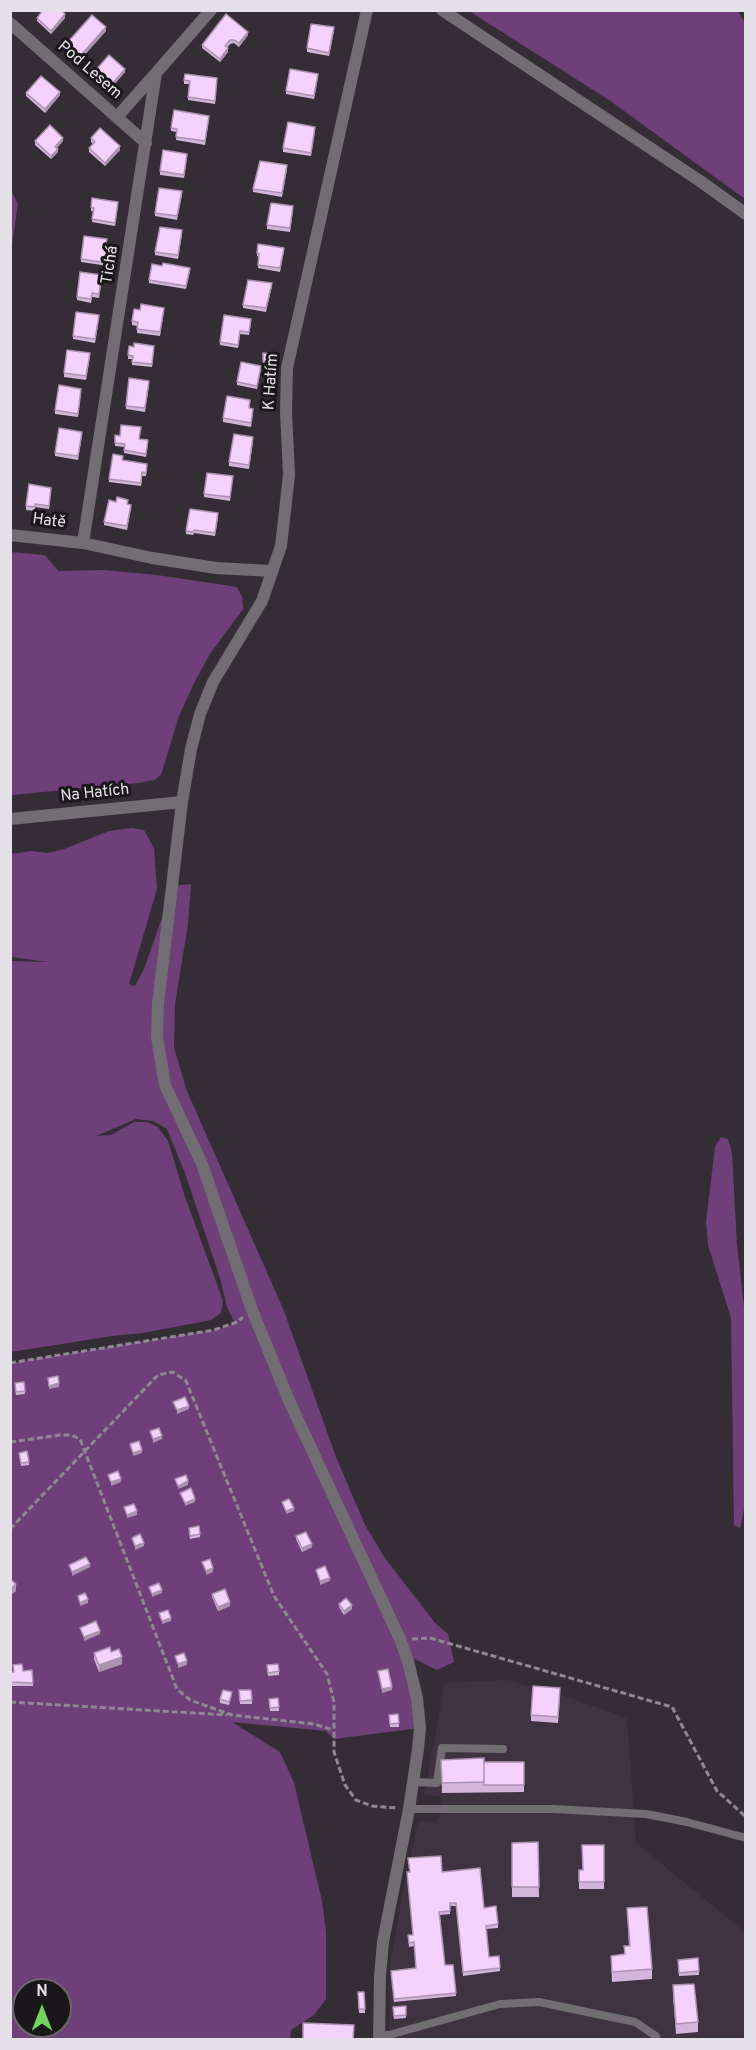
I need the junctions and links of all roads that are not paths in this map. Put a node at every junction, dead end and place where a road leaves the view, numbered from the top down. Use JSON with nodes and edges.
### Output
{"nodes":[{"id":1,"x":211,"y":10,"type":"edge"},
{"id":2,"x":367,"y":10,"type":"edge"},
{"id":3,"x":446,"y":14,"type":"edge"},
{"id":4,"x":10,"y":23,"type":"edge"},
{"id":5,"x":156,"y":73,"type":"junction"},
{"id":6,"x":117,"y":117,"type":"junction"},
{"id":7,"x":146,"y":143,"type":"junction"},
{"id":8,"x":746,"y":214,"type":"edge"},
{"id":9,"x":10,"y":535,"type":"edge"},
{"id":10,"x":83,"y":543,"type":"junction"},
{"id":11,"x":272,"y":571,"type":"junction"},
{"id":12,"x":182,"y":802,"type":"junction"},
{"id":13,"x":10,"y":819,"type":"edge"},
{"id":14,"x":503,"y":1749,"type":"dead end"},
{"id":15,"x":413,"y":1782,"type":"junction"},
{"id":16,"x":409,"y":1809,"type":"junction"},
{"id":17,"x":746,"y":1838,"type":"edge"},
{"id":18,"x":380,"y":2037,"type":"edge"},
{"id":19,"x":656,"y":2040,"type":"edge"}],
"edges":[{"from":1,"to":5,"type":"street"},
{"from":2,"to":11,"type":"street","name":"K Hatím"},
{"from":3,"to":8,"type":"street"},
{"from":4,"to":6,"type":"street","name":"Pod Lesem"},
{"from":5,"to":6,"type":"street"},
{"from":5,"to":7,"type":"street","name":"Tichá"},
{"from":6,"to":7,"type":"street","name":"Pod Lesem"},
{"from":7,"to":10,"type":"street","name":"Tichá"},
{"from":9,"to":10,"type":"street","name":"Hatě"},
{"from":10,"to":11,"type":"street"},
{"from":11,"to":12,"type":"street","name":"K Hatím"},
{"from":12,"to":13,"type":"street","name":"Na Hatích"},
{"from":12,"to":15,"type":"street","name":"K Hatím"},
{"from":14,"to":15,"type":"lane"},
{"from":15,"to":16,"type":"street","name":"K Hatím"},
{"from":16,"to":17,"type":"lane"},
{"from":16,"to":18,"type":"street","name":"K Hatím"},
{"from":18,"to":19,"type":"lane"}]}
